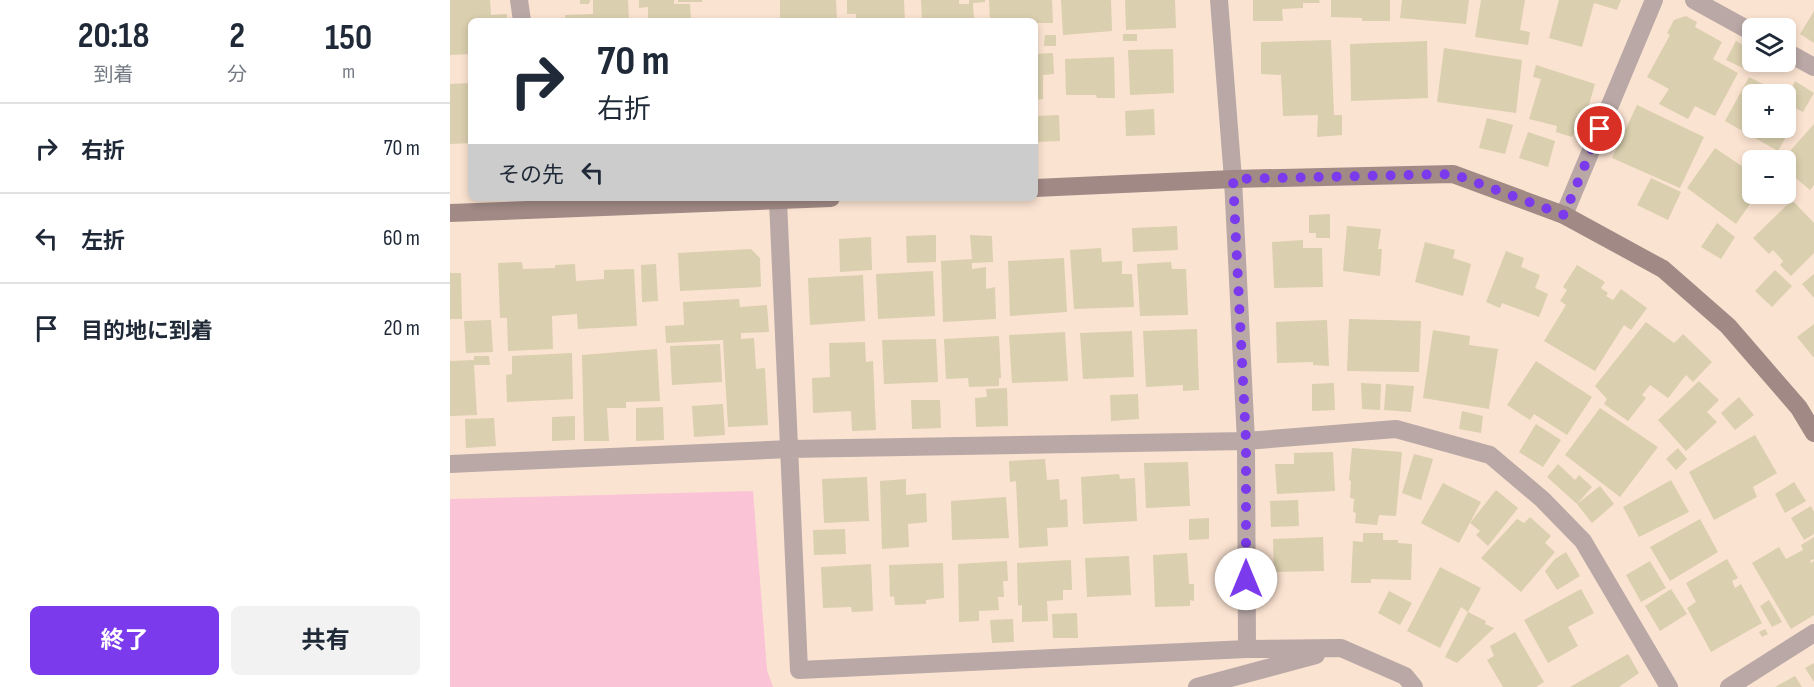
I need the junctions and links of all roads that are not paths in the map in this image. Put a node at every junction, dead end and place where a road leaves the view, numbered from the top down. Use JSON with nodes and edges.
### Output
{"nodes":[{"id":1,"x":519,"y":0,"type":"edge"},
{"id":2,"x":1219,"y":0,"type":"edge"},
{"id":3,"x":1654,"y":0,"type":"edge"},
{"id":4,"x":1694,"y":0,"type":"edge"},
{"id":5,"x":522,"y":18,"type":"edge"},
{"id":6,"x":1742,"y":26,"type":"edge"},
{"id":7,"x":1796,"y":57,"type":"edge"},
{"id":8,"x":1814,"y":67,"type":"edge"},
{"id":9,"x":1233,"y":179,"type":"junction"},
{"id":10,"x":1038,"y":188,"type":"edge"},
{"id":11,"x":778,"y":201,"type":"joint"},
{"id":12,"x":548,"y":203,"type":"edge"},
{"id":13,"x":450,"y":213,"type":"edge"},
{"id":14,"x":1564,"y":215,"type":"junction"},
{"id":15,"x":1814,"y":433,"type":"edge"},
{"id":16,"x":1246,"y":441,"type":"junction"},
{"id":17,"x":790,"y":449,"type":"junction"},
{"id":18,"x":450,"y":464,"type":"edge"},
{"id":19,"x":1814,"y":633,"type":"edge"},
{"id":20,"x":1341,"y":648,"type":"junction"},
{"id":21,"x":1247,"y":649,"type":"junction"},
{"id":22,"x":802,"y":679,"type":"edge"},
{"id":23,"x":1197,"y":687,"type":"edge"},
{"id":24,"x":1414,"y":687,"type":"edge"},
{"id":25,"x":1668,"y":687,"type":"edge"},
{"id":26,"x":1729,"y":687,"type":"edge"}],
"edges":[{"from":1,"to":5,"type":"street"},
{"from":2,"to":9,"type":"street"},
{"from":3,"to":14,"type":"street"},
{"from":4,"to":6,"type":"street"},
{"from":7,"to":8,"type":"street"},
{"from":9,"to":10,"type":"street"},
{"from":9,"to":14,"type":"street"},
{"from":9,"to":16,"type":"street"},
{"from":11,"to":12,"type":"street"},
{"from":11,"to":17,"type":"street"},
{"from":12,"to":13,"type":"street"},
{"from":14,"to":15,"type":"street"},
{"from":16,"to":17,"type":"street"},
{"from":16,"to":21,"type":"street"},
{"from":16,"to":25,"type":"street"},
{"from":17,"to":18,"type":"street"},
{"from":17,"to":22,"type":"street"},
{"from":19,"to":26,"type":"street"},
{"from":20,"to":21,"type":"street"},
{"from":20,"to":23,"type":"street"},
{"from":20,"to":24,"type":"street"},
{"from":21,"to":22,"type":"street"}]}
